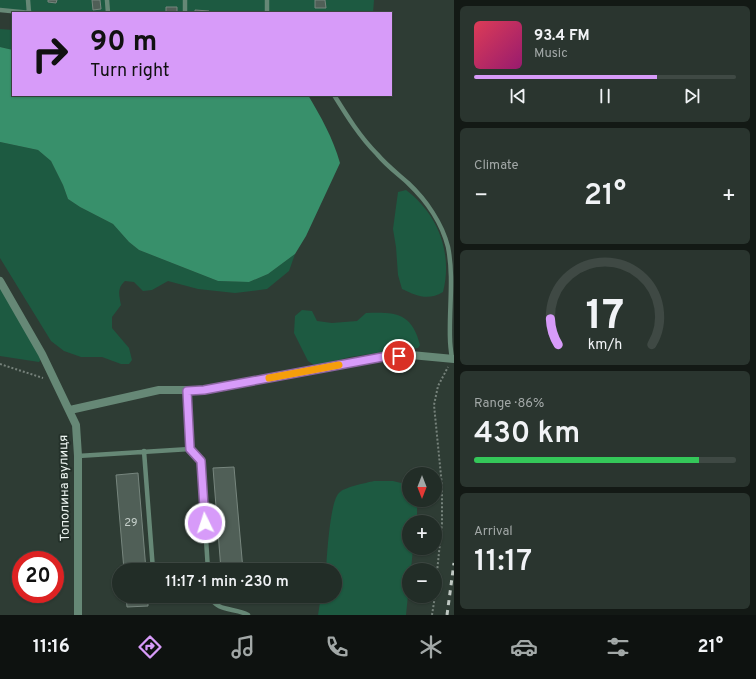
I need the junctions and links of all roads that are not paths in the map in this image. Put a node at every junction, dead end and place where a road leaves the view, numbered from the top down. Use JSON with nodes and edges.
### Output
{"nodes":[{"id":1,"x":28,"y":0,"type":"edge"},
{"id":2,"x":107,"y":0,"type":"edge"},
{"id":3,"x":185,"y":0,"type":"edge"},
{"id":4,"x":266,"y":0,"type":"edge"},
{"id":5,"x":0,"y":10,"type":"edge"},
{"id":6,"x":20,"y":12,"type":"edge"},
{"id":7,"x":30,"y":12,"type":"edge"},
{"id":8,"x":108,"y":12,"type":"edge"},
{"id":9,"x":185,"y":12,"type":"edge"},
{"id":10,"x":267,"y":12,"type":"edge"},
{"id":11,"x":335,"y":96,"type":"edge"},
{"id":12,"x":0,"y":281,"type":"edge"},
{"id":13,"x":453,"y":359,"type":"edge"},
{"id":14,"x":187,"y":391,"type":"junction"},
{"id":15,"x":70,"y":410,"type":"junction"},
{"id":16,"x":190,"y":449,"type":"junction"},
{"id":17,"x":144,"y":451,"type":"junction"},
{"id":18,"x":78,"y":456,"type":"junction"},
{"id":19,"x":152,"y":563,"type":"edge"},
{"id":20,"x":208,"y":563,"type":"edge"},
{"id":21,"x":216,"y":603,"type":"edge"},
{"id":22,"x":78,"y":615,"type":"edge"},
{"id":23,"x":248,"y":615,"type":"edge"}],
"edges":[{"from":1,"to":7,"type":"lane"},
{"from":2,"to":8,"type":"lane"},
{"from":3,"to":9,"type":"lane"},
{"from":4,"to":10,"type":"lane"},
{"from":5,"to":6,"type":"lane"},
{"from":11,"to":13,"type":"lane"},
{"from":12,"to":15,"type":"street","name":"Тополина вулиця"},
{"from":13,"to":14,"type":"street"},
{"from":14,"to":15,"type":"street"},
{"from":14,"to":16,"type":"lane"},
{"from":15,"to":18,"type":"street","name":"Тополина вулиця"},
{"from":16,"to":17,"type":"lane"},
{"from":16,"to":20,"type":"lane"},
{"from":17,"to":18,"type":"lane"},
{"from":17,"to":19,"type":"lane"},
{"from":18,"to":22,"type":"street","name":"Тополина вулиця"},
{"from":21,"to":23,"type":"lane"}]}
